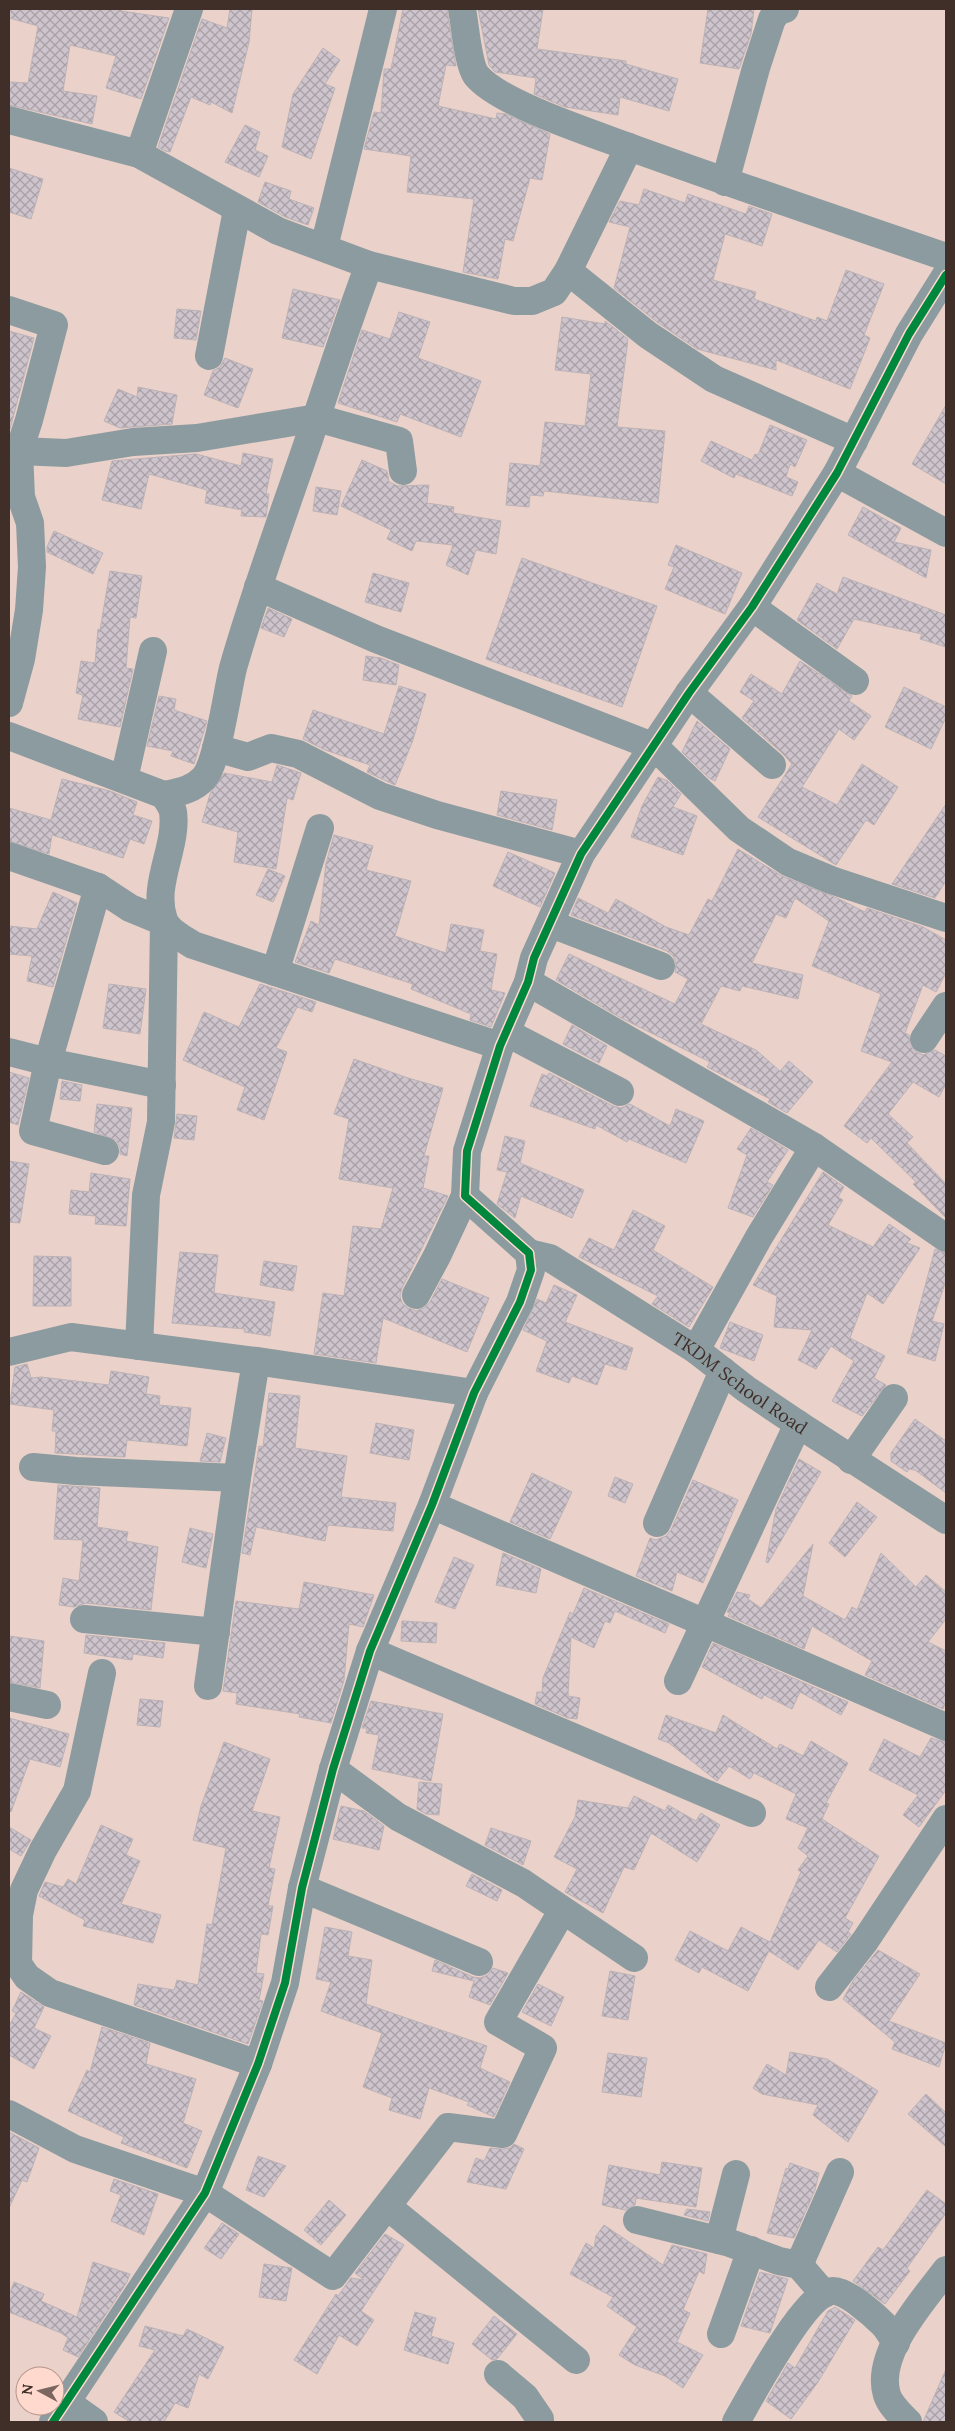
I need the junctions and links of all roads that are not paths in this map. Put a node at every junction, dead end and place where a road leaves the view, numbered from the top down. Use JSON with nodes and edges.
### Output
{"nodes":[{"id":1,"x":189,"y":9,"type":"edge"},
{"id":2,"x":383,"y":9,"type":"edge"},
{"id":3,"x":462,"y":9,"type":"edge"},
{"id":4,"x":785,"y":9,"type":"edge"},
{"id":5,"x":9,"y":120,"type":"edge"},
{"id":6,"x":629,"y":147,"type":"junction"},
{"id":7,"x":139,"y":154,"type":"junction"},
{"id":8,"x":725,"y":182,"type":"junction"},
{"id":9,"x":238,"y":210,"type":"junction"},
{"id":10,"x":324,"y":247,"type":"junction"},
{"id":11,"x":946,"y":257,"type":"edge"},
{"id":12,"x":369,"y":265,"type":"junction"},
{"id":13,"x":568,"y":270,"type":"junction"},
{"id":14,"x":946,"y":275,"type":"edge"},
{"id":15,"x":9,"y":310,"type":"edge"},
{"id":16,"x":210,"y":356,"type":"dead end"},
{"id":17,"x":317,"y":418,"type":"junction"},
{"id":18,"x":854,"y":441,"type":"junction"},
{"id":19,"x":19,"y":451,"type":"junction"},
{"id":20,"x":403,"y":471,"type":"dead end"},
{"id":21,"x":837,"y":473,"type":"junction"},
{"id":22,"x":19,"y":518,"type":"edge"},
{"id":23,"x":946,"y":533,"type":"edge"},
{"id":24,"x":258,"y":587,"type":"junction"},
{"id":25,"x":752,"y":607,"type":"junction"},
{"id":26,"x":153,"y":651,"type":"dead end"},
{"id":27,"x":855,"y":681,"type":"dead end"},
{"id":28,"x":689,"y":693,"type":"junction"},
{"id":29,"x":9,"y":704,"type":"edge"},
{"id":30,"x":9,"y":736,"type":"edge"},
{"id":31,"x":655,"y":746,"type":"junction"},
{"id":32,"x":216,"y":748,"type":"junction"},
{"id":33,"x":772,"y":765,"type":"dead end"},
{"id":34,"x":124,"y":779,"type":"junction"},
{"id":35,"x":164,"y":795,"type":"junction"},
{"id":36,"x":320,"y":828,"type":"dead end"},
{"id":37,"x":581,"y":854,"type":"junction"},
{"id":38,"x":9,"y":856,"type":"edge"},
{"id":39,"x":98,"y":887,"type":"junction"},
{"id":40,"x":946,"y":918,"type":"edge"},
{"id":41,"x":164,"y":922,"type":"junction"},
{"id":42,"x":551,"y":924,"type":"junction"},
{"id":43,"x":661,"y":966,"type":"dead end"},
{"id":44,"x":274,"y":972,"type":"junction"},
{"id":45,"x":528,"y":982,"type":"junction"},
{"id":46,"x":946,"y":1006,"type":"edge"},
{"id":47,"x":504,"y":1039,"type":"junction"},
{"id":48,"x":924,"y":1039,"type":"dead end"},
{"id":49,"x":9,"y":1052,"type":"edge"},
{"id":50,"x":48,"y":1062,"type":"junction"},
{"id":51,"x":162,"y":1085,"type":"junction"},
{"id":52,"x":620,"y":1092,"type":"dead end"},
{"id":53,"x":814,"y":1147,"type":"junction"},
{"id":54,"x":104,"y":1152,"type":"dead end"},
{"id":55,"x":466,"y":1196,"type":"junction"},
{"id":56,"x":946,"y":1238,"type":"edge"},
{"id":57,"x":529,"y":1254,"type":"junction"},
{"id":58,"x":416,"y":1296,"type":"dead end"},
{"id":59,"x":139,"y":1346,"type":"junction"},
{"id":60,"x":696,"y":1350,"type":"junction"},
{"id":61,"x":9,"y":1352,"type":"edge"},
{"id":62,"x":256,"y":1361,"type":"junction"},
{"id":63,"x":723,"y":1371,"type":"junction"},
{"id":64,"x":474,"y":1393,"type":"junction"},
{"id":65,"x":894,"y":1398,"type":"dead end"},
{"id":66,"x":798,"y":1424,"type":"junction"},
{"id":67,"x":851,"y":1460,"type":"junction"},
{"id":68,"x":33,"y":1467,"type":"dead end"},
{"id":69,"x":237,"y":1478,"type":"junction"},
{"id":70,"x":432,"y":1505,"type":"junction"},
{"id":71,"x":946,"y":1518,"type":"edge"},
{"id":72,"x":657,"y":1523,"type":"dead end"},
{"id":73,"x":84,"y":1619,"type":"dead end"},
{"id":74,"x":706,"y":1623,"type":"junction"},
{"id":75,"x":216,"y":1632,"type":"junction"},
{"id":76,"x":370,"y":1651,"type":"junction"},
{"id":77,"x":102,"y":1673,"type":"dead end"},
{"id":78,"x":678,"y":1681,"type":"dead end"},
{"id":79,"x":208,"y":1686,"type":"dead end"},
{"id":80,"x":9,"y":1697,"type":"edge"},
{"id":81,"x":47,"y":1705,"type":"dead end"},
{"id":82,"x":946,"y":1727,"type":"edge"},
{"id":83,"x":333,"y":1770,"type":"junction"},
{"id":84,"x":752,"y":1813,"type":"dead end"},
{"id":85,"x":946,"y":1819,"type":"edge"},
{"id":86,"x":302,"y":1888,"type":"junction"},
{"id":87,"x":562,"y":1911,"type":"junction"},
{"id":88,"x":634,"y":1958,"type":"dead end"},
{"id":89,"x":479,"y":1962,"type":"dead end"},
{"id":90,"x":829,"y":1987,"type":"dead end"},
{"id":91,"x":258,"y":2064,"type":"junction"},
{"id":92,"x":9,"y":2114,"type":"edge"},
{"id":93,"x":840,"y":2172,"type":"dead end"},
{"id":94,"x":736,"y":2174,"type":"dead end"},
{"id":95,"x":206,"y":2193,"type":"junction"},
{"id":96,"x":388,"y":2207,"type":"junction"},
{"id":97,"x":637,"y":2220,"type":"dead end"},
{"id":98,"x":719,"y":2240,"type":"junction"},
{"id":99,"x":751,"y":2250,"type":"junction"},
{"id":100,"x":799,"y":2265,"type":"junction"},
{"id":101,"x":946,"y":2270,"type":"edge"},
{"id":102,"x":824,"y":2294,"type":"junction"},
{"id":103,"x":721,"y":2334,"type":"dead end"},
{"id":104,"x":896,"y":2343,"type":"junction"},
{"id":105,"x":576,"y":2360,"type":"dead end"},
{"id":106,"x":498,"y":2374,"type":"dead end"},
{"id":107,"x":65,"y":2403,"type":"edge"},
{"id":108,"x":65,"y":2414,"type":"edge"},
{"id":109,"x":905,"y":2418,"type":"edge"},
{"id":110,"x":94,"y":2422,"type":"edge"},
{"id":111,"x":540,"y":2422,"type":"edge"},
{"id":112,"x":736,"y":2422,"type":"edge"}],
"edges":[{"from":1,"to":7,"type":"street"},
{"from":2,"to":10,"type":"street"},
{"from":3,"to":6,"type":"street"},
{"from":4,"to":8,"type":"street"},
{"from":5,"to":7,"type":"street"},
{"from":6,"to":8,"type":"street"},
{"from":6,"to":13,"type":"street"},
{"from":7,"to":9,"type":"street"},
{"from":8,"to":11,"type":"street"},
{"from":9,"to":10,"type":"street"},
{"from":9,"to":16,"type":"street"},
{"from":10,"to":12,"type":"street"},
{"from":12,"to":13,"type":"street"},
{"from":12,"to":17,"type":"street"},
{"from":13,"to":18,"type":"street"},
{"from":14,"to":18,"type":"street"},
{"from":15,"to":19,"type":"street"},
{"from":17,"to":19,"type":"street"},
{"from":17,"to":20,"type":"street"},
{"from":17,"to":24,"type":"street"},
{"from":18,"to":21,"type":"street"},
{"from":19,"to":22,"type":"street"},
{"from":21,"to":23,"type":"street"},
{"from":21,"to":25,"type":"street"},
{"from":22,"to":29,"type":"street"},
{"from":24,"to":31,"type":"street"},
{"from":24,"to":32,"type":"street"},
{"from":25,"to":27,"type":"street"},
{"from":25,"to":28,"type":"street"},
{"from":26,"to":34,"type":"street"},
{"from":28,"to":31,"type":"street"},
{"from":28,"to":33,"type":"street"},
{"from":30,"to":34,"type":"street"},
{"from":31,"to":37,"type":"street"},
{"from":31,"to":40,"type":"street"},
{"from":32,"to":35,"type":"street"},
{"from":32,"to":37,"type":"street"},
{"from":34,"to":35,"type":"street"},
{"from":35,"to":41,"type":"street"},
{"from":36,"to":44,"type":"street"},
{"from":37,"to":42,"type":"street"},
{"from":38,"to":39,"type":"street"},
{"from":39,"to":41,"type":"street"},
{"from":39,"to":50,"type":"street"},
{"from":41,"to":44,"type":"street"},
{"from":41,"to":51,"type":"street"},
{"from":42,"to":43,"type":"street"},
{"from":42,"to":45,"type":"street"},
{"from":44,"to":47,"type":"street"},
{"from":45,"to":47,"type":"street"},
{"from":45,"to":53,"type":"street"},
{"from":46,"to":48,"type":"street"},
{"from":47,"to":52,"type":"street"},
{"from":47,"to":55,"type":"street"},
{"from":49,"to":50,"type":"street"},
{"from":50,"to":51,"type":"street"},
{"from":50,"to":54,"type":"street"},
{"from":51,"to":59,"type":"street"},
{"from":53,"to":56,"type":"street"},
{"from":53,"to":60,"type":"street"},
{"from":55,"to":57,"type":"street"},
{"from":55,"to":58,"type":"street"},
{"from":57,"to":60,"type":"street","name":"TKDM School Road"},
{"from":57,"to":64,"type":"street"},
{"from":59,"to":61,"type":"street"},
{"from":59,"to":62,"type":"street"},
{"from":60,"to":63,"type":"street","name":"TKDM School Road"},
{"from":62,"to":64,"type":"street"},
{"from":62,"to":69,"type":"street"},
{"from":63,"to":66,"type":"street","name":"TKDM School Road"},
{"from":63,"to":72,"type":"street"},
{"from":64,"to":70,"type":"street"},
{"from":65,"to":67,"type":"street"},
{"from":66,"to":67,"type":"street","name":"TKDM School Road"},
{"from":66,"to":74,"type":"street"},
{"from":67,"to":71,"type":"street","name":"TKDM School Road"},
{"from":68,"to":69,"type":"street"},
{"from":69,"to":75,"type":"street"},
{"from":70,"to":74,"type":"street"},
{"from":70,"to":76,"type":"street"},
{"from":73,"to":75,"type":"street"},
{"from":74,"to":78,"type":"street"},
{"from":74,"to":82,"type":"street"},
{"from":75,"to":79,"type":"street"},
{"from":76,"to":83,"type":"street"},
{"from":76,"to":84,"type":"street"},
{"from":77,"to":91,"type":"street"},
{"from":80,"to":81,"type":"street"},
{"from":83,"to":86,"type":"street"},
{"from":83,"to":87,"type":"street"},
{"from":85,"to":90,"type":"street"},
{"from":86,"to":89,"type":"street"},
{"from":86,"to":91,"type":"street"},
{"from":87,"to":88,"type":"street"},
{"from":87,"to":96,"type":"street"},
{"from":91,"to":95,"type":"street"},
{"from":92,"to":95,"type":"street"},
{"from":93,"to":100,"type":"street"},
{"from":94,"to":98,"type":"street"},
{"from":95,"to":96,"type":"street"},
{"from":95,"to":107,"type":"street"},
{"from":96,"to":105,"type":"street"},
{"from":97,"to":98,"type":"street"},
{"from":98,"to":99,"type":"street"},
{"from":99,"to":100,"type":"street"},
{"from":99,"to":103,"type":"street"},
{"from":100,"to":102,"type":"street"},
{"from":101,"to":104,"type":"street"},
{"from":102,"to":104,"type":"street"},
{"from":102,"to":112,"type":"street"},
{"from":104,"to":109,"type":"street"},
{"from":106,"to":111,"type":"street"},
{"from":108,"to":110,"type":"street"}]}
